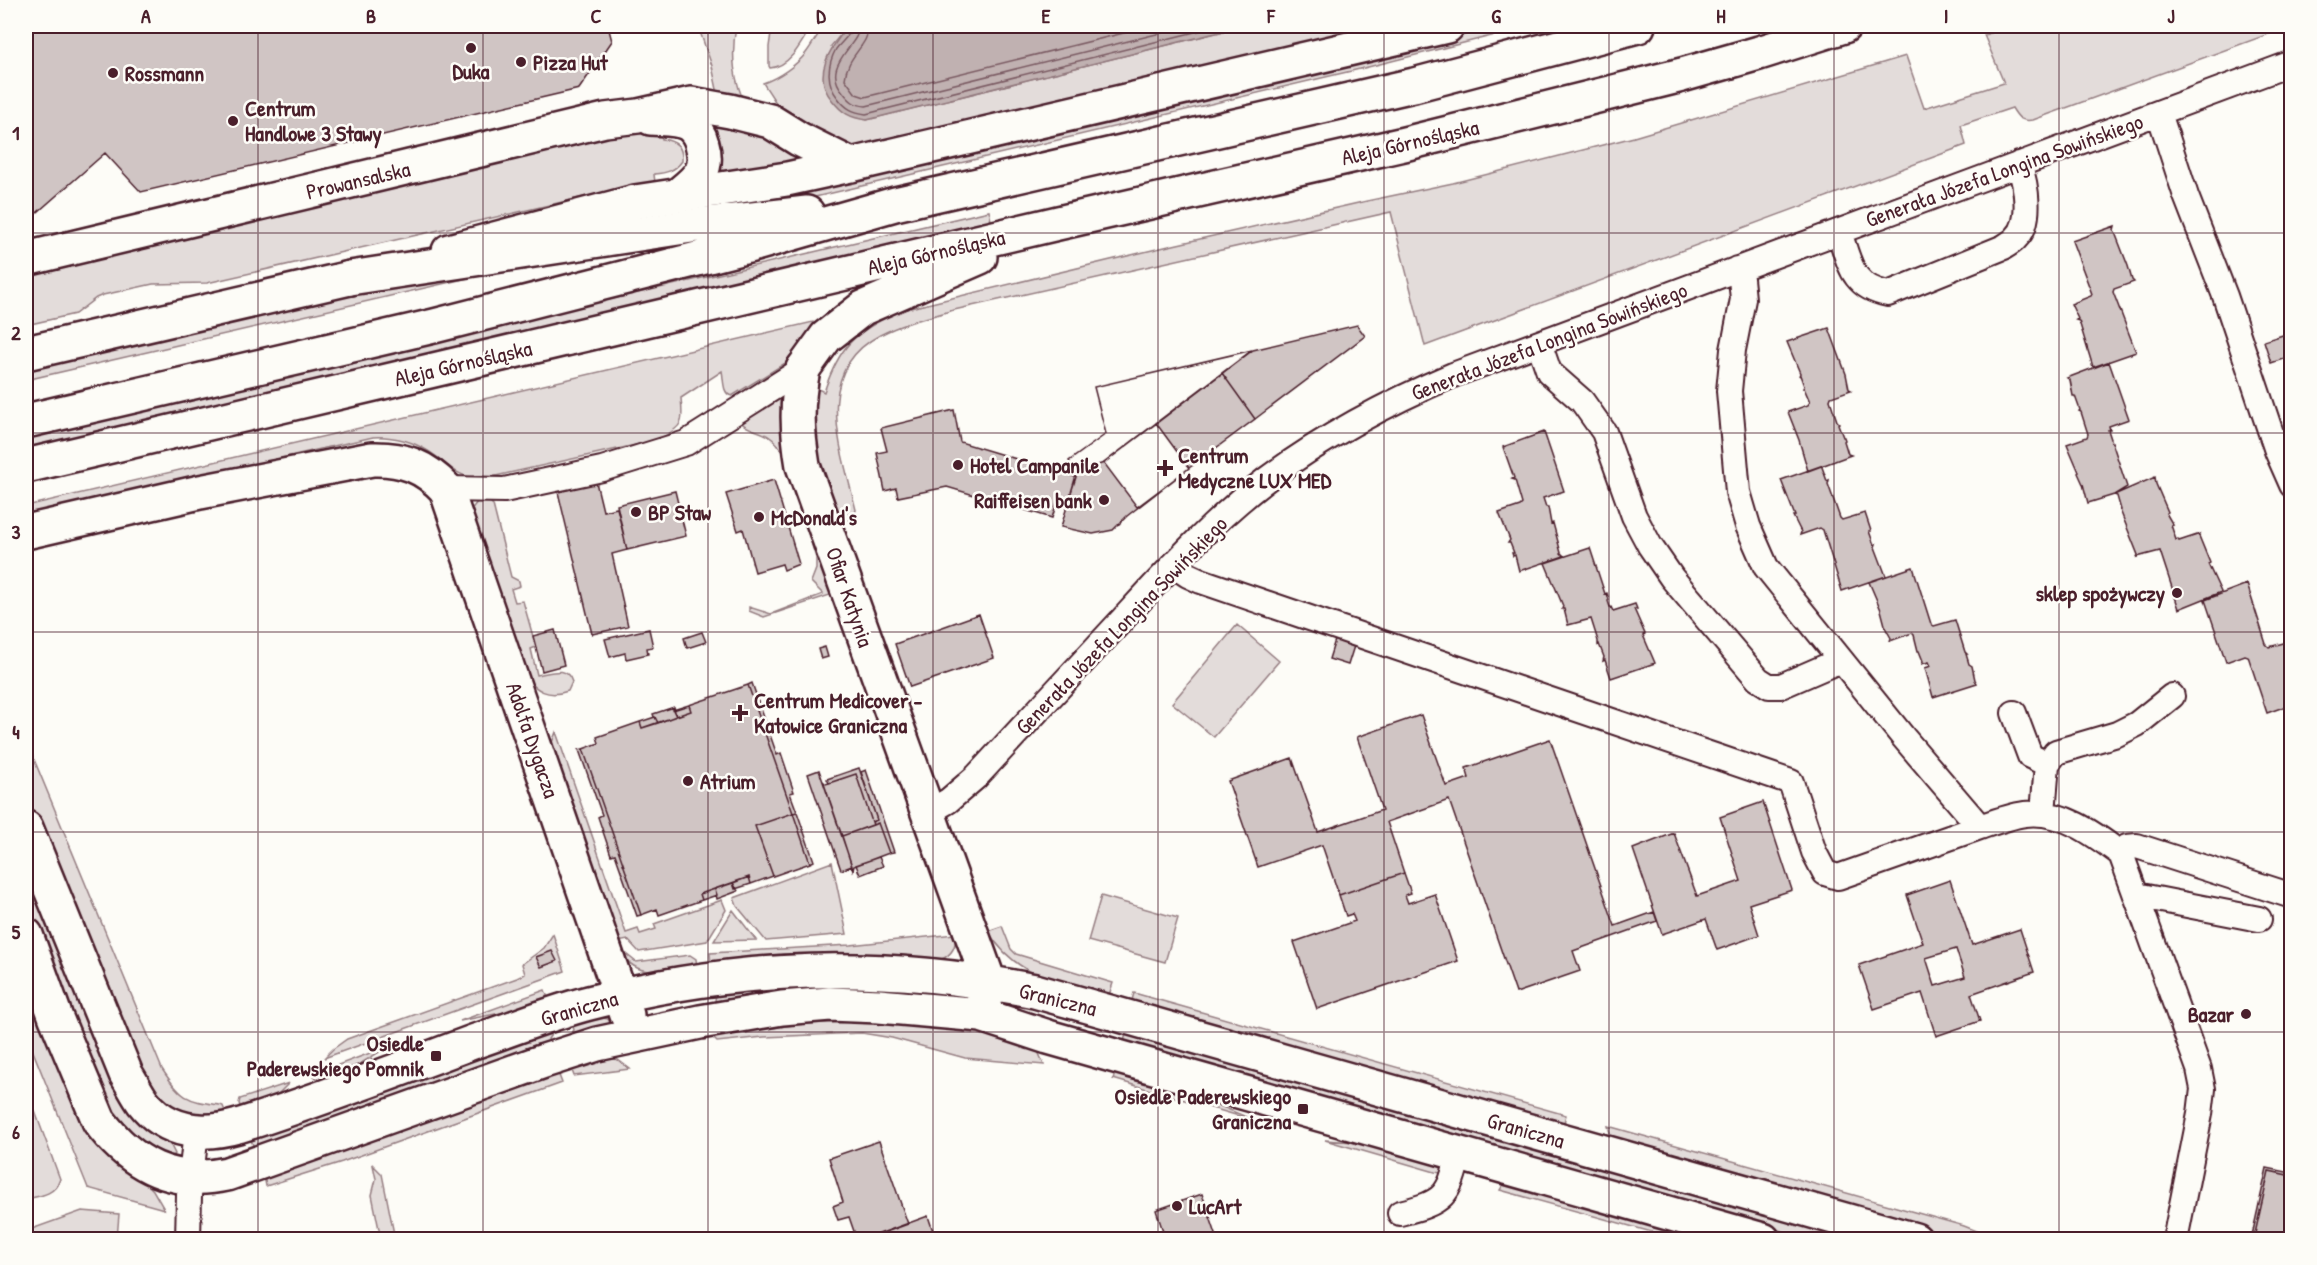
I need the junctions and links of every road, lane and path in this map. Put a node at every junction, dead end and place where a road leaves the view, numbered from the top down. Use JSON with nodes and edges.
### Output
{"nodes":[{"id":1,"x":1447,"y":26,"type":"edge"},
{"id":2,"x":1638,"y":26,"type":"edge"},
{"id":3,"x":1844,"y":26,"type":"edge"},
{"id":4,"x":2292,"y":63,"type":"edge"},
{"id":5,"x":2159,"y":113,"type":"junction"},
{"id":6,"x":638,"y":116,"type":"junction"},
{"id":7,"x":2019,"y":164,"type":"junction"},
{"id":8,"x":852,"y":165,"type":"junction"},
{"id":9,"x":678,"y":195,"type":"junction"},
{"id":10,"x":895,"y":204,"type":"junction"},
{"id":11,"x":1058,"y":223,"type":"junction"},
{"id":12,"x":1839,"y":232,"type":"junction"},
{"id":13,"x":26,"y":259,"type":"edge"},
{"id":14,"x":1737,"y":269,"type":"junction"},
{"id":15,"x":350,"y":278,"type":"junction"},
{"id":16,"x":1539,"y":343,"type":"junction"},
{"id":17,"x":26,"y":353,"type":"edge"},
{"id":18,"x":803,"y":369,"type":"junction"},
{"id":19,"x":26,"y":421,"type":"edge"},
{"id":20,"x":2284,"y":442,"type":"edge"},
{"id":21,"x":26,"y":466,"type":"edge"},
{"id":22,"x":2292,"y":485,"type":"edge"},
{"id":23,"x":446,"y":489,"type":"junction"},
{"id":24,"x":26,"y":532,"type":"edge"},
{"id":25,"x":1173,"y":565,"type":"junction"},
{"id":26,"x":1841,"y":660,"type":"junction"},
{"id":27,"x":2172,"y":696,"type":"dead end"},
{"id":28,"x":2014,"y":713,"type":"dead end"},
{"id":29,"x":2047,"y":764,"type":"junction"},
{"id":30,"x":927,"y":813,"type":"junction"},
{"id":31,"x":2043,"y":813,"type":"junction"},
{"id":32,"x":1980,"y":827,"type":"junction"},
{"id":33,"x":26,"y":828,"type":"edge"},
{"id":34,"x":2121,"y":854,"type":"junction"},
{"id":35,"x":2136,"y":895,"type":"junction"},
{"id":36,"x":2292,"y":896,"type":"edge"},
{"id":37,"x":2259,"y":919,"type":"dead end"},
{"id":38,"x":26,"y":935,"type":"edge"},
{"id":39,"x":989,"y":982,"type":"junction"},
{"id":40,"x":620,"y":995,"type":"junction"},
{"id":41,"x":981,"y":1015,"type":"junction"},
{"id":42,"x":635,"y":1035,"type":"junction"},
{"id":43,"x":196,"y":1132,"type":"junction"},
{"id":44,"x":1459,"y":1153,"type":"junction"},
{"id":45,"x":192,"y":1178,"type":"junction"},
{"id":46,"x":1400,"y":1213,"type":"dead end"},
{"id":47,"x":188,"y":1239,"type":"edge"},
{"id":48,"x":1763,"y":1239,"type":"edge"},
{"id":49,"x":1915,"y":1239,"type":"edge"},
{"id":50,"x":2175,"y":1239,"type":"edge"}],
"edges":[{"from":1,"to":8,"type":"main road"},
{"from":2,"to":10,"type":"main road","name":"Aleja Górnośląska"},
{"from":3,"to":11,"type":"main road","name":"Aleja Górnośląska"},
{"from":4,"to":5,"type":"street","name":"Generała Józefa Longina Sowińskiego"},
{"from":5,"to":7,"type":"street","name":"Generała Józefa Longina Sowińskiego"},
{"from":5,"to":20,"type":"street"},
{"from":6,"to":8,"type":"main road","name":"Prowansalska"},
{"from":6,"to":9,"type":"main road"},
{"from":6,"to":13,"type":"main road","name":"Prowansalska"},
{"from":7,"to":12,"type":"street","name":"Generała Józefa Longina Sowińskiego"},
{"from":7,"to":12,"type":"street"},
{"from":8,"to":9,"type":"main road"},
{"from":9,"to":15,"type":"main road"},
{"from":10,"to":15,"type":"main road"},
{"from":10,"to":19,"type":"main road","name":"Aleja Górnośląska"},
{"from":11,"to":18,"type":"main road"},
{"from":11,"to":21,"type":"main road","name":"Aleja Górnośląska"},
{"from":12,"to":14,"type":"street","name":"Generała Józefa Longina Sowińskiego"},
{"from":14,"to":16,"type":"street","name":"Generała Józefa Longina Sowińskiego"},
{"from":14,"to":26,"type":"street"},
{"from":15,"to":17,"type":"main road"},
{"from":16,"to":25,"type":"street","name":"Generała Józefa Longina Sowińskiego"},
{"from":16,"to":26,"type":"street"},
{"from":18,"to":23,"type":"street"},
{"from":18,"to":30,"type":"main road","name":"Ofiar Katynia"},
{"from":20,"to":22,"type":"street"},
{"from":23,"to":24,"type":"main road"},
{"from":23,"to":40,"type":"main road","name":"Adolfa Dygacza"},
{"from":25,"to":30,"type":"street","name":"Generała Józefa Longina Sowińskiego"},
{"from":25,"to":32,"type":"street"},
{"from":26,"to":32,"type":"street"},
{"from":27,"to":29,"type":"street"},
{"from":28,"to":29,"type":"street"},
{"from":29,"to":31,"type":"street"},
{"from":30,"to":39,"type":"main road","name":"Ofiar Katynia"},
{"from":31,"to":32,"type":"street"},
{"from":31,"to":34,"type":"street"},
{"from":33,"to":43,"type":"main road"},
{"from":34,"to":35,"type":"street"},
{"from":34,"to":36,"type":"street"},
{"from":35,"to":37,"type":"street"},
{"from":35,"to":50,"type":"street"},
{"from":38,"to":45,"type":"main road","name":"Graniczna"},
{"from":39,"to":40,"type":"main road","name":"Graniczna"},
{"from":39,"to":41,"type":"main road"},
{"from":39,"to":49,"type":"main road","name":"Graniczna"},
{"from":40,"to":42,"type":"main road","name":"Adolfa Dygacza"},
{"from":40,"to":43,"type":"main road","name":"Graniczna"},
{"from":41,"to":42,"type":"main road","name":"Graniczna"},
{"from":41,"to":44,"type":"main road","name":"Graniczna"},
{"from":42,"to":45,"type":"main road","name":"Graniczna"},
{"from":43,"to":45,"type":"street"},
{"from":44,"to":46,"type":"street","name":"Graniczna"},
{"from":44,"to":48,"type":"main road","name":"Graniczna"},
{"from":45,"to":47,"type":"street"}]}
